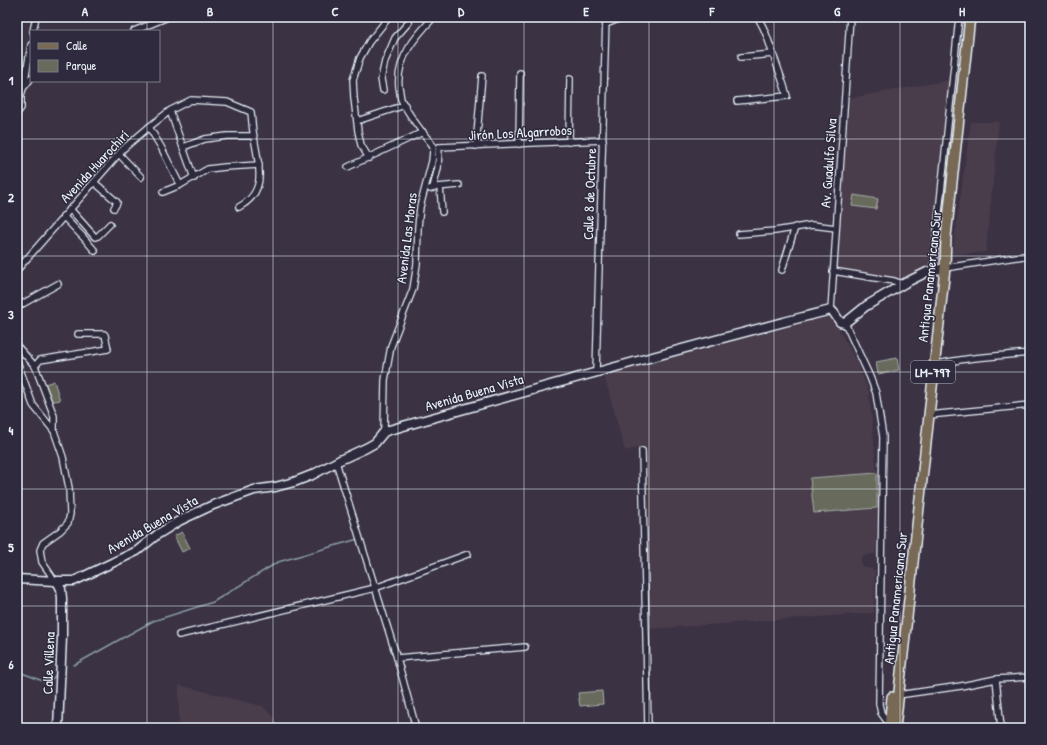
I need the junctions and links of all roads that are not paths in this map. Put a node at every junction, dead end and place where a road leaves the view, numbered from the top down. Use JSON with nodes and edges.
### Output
{"nodes":[{"id":1,"x":36,"y":17,"type":"edge"},
{"id":2,"x":168,"y":17,"type":"edge"},
{"id":3,"x":389,"y":17,"type":"edge"},
{"id":4,"x":434,"y":17,"type":"edge"},
{"id":5,"x":606,"y":17,"type":"edge"},
{"id":6,"x":624,"y":17,"type":"edge"},
{"id":7,"x":757,"y":17,"type":"edge"},
{"id":8,"x":850,"y":17,"type":"edge"},
{"id":9,"x":959,"y":17,"type":"edge"},
{"id":10,"x":964,"y":17,"type":"edge"},
{"id":11,"x":970,"y":17,"type":"edge"},
{"id":12,"x":409,"y":22,"type":"dead end"},
{"id":13,"x":606,"y":24,"type":"junction"},
{"id":14,"x":33,"y":30,"type":"edge"},
{"id":15,"x":136,"y":30,"type":"edge"},
{"id":16,"x":30,"y":51,"type":"edge"},
{"id":17,"x":773,"y":54,"type":"junction"},
{"id":18,"x":741,"y":57,"type":"dead end"},
{"id":19,"x":520,"y":73,"type":"dead end"},
{"id":20,"x":482,"y":76,"type":"dead end"},
{"id":21,"x":30,"y":79,"type":"edge"},
{"id":22,"x":570,"y":79,"type":"dead end"},
{"id":23,"x":24,"y":86,"type":"junction"},
{"id":24,"x":383,"y":90,"type":"dead end"},
{"id":25,"x":737,"y":101,"type":"dead end"},
{"id":26,"x":405,"y":105,"type":"junction"},
{"id":27,"x":170,"y":111,"type":"junction"},
{"id":28,"x":17,"y":113,"type":"edge"},
{"id":29,"x":357,"y":122,"type":"junction"},
{"id":30,"x":149,"y":127,"type":"junction"},
{"id":31,"x":423,"y":132,"type":"junction"},
{"id":32,"x":253,"y":136,"type":"junction"},
{"id":33,"x":602,"y":140,"type":"junction"},
{"id":34,"x":569,"y":142,"type":"junction"},
{"id":35,"x":519,"y":144,"type":"junction"},
{"id":36,"x":476,"y":146,"type":"junction"},
{"id":37,"x":183,"y":147,"type":"junction"},
{"id":38,"x":119,"y":154,"type":"junction"},
{"id":39,"x":953,"y":155,"type":"junction"},
{"id":40,"x":369,"y":158,"type":"junction"},
{"id":41,"x":259,"y":165,"type":"junction"},
{"id":42,"x":348,"y":168,"type":"dead end"},
{"id":43,"x":141,"y":176,"type":"dead end"},
{"id":44,"x":194,"y":178,"type":"junction"},
{"id":45,"x":94,"y":182,"type":"junction"},
{"id":46,"x":180,"y":185,"type":"junction"},
{"id":47,"x":459,"y":185,"type":"dead end"},
{"id":48,"x":440,"y":187,"type":"junction"},
{"id":49,"x":433,"y":188,"type":"junction"},
{"id":50,"x":424,"y":191,"type":"junction"},
{"id":51,"x":163,"y":192,"type":"dead end"},
{"id":52,"x":239,"y":207,"type":"dead end"},
{"id":53,"x":114,"y":208,"type":"dead end"},
{"id":54,"x":70,"y":209,"type":"junction"},
{"id":55,"x":442,"y":212,"type":"dead end"},
{"id":56,"x":63,"y":216,"type":"junction"},
{"id":57,"x":110,"y":224,"type":"dead end"},
{"id":58,"x":795,"y":227,"type":"junction"},
{"id":59,"x":836,"y":228,"type":"junction"},
{"id":60,"x":739,"y":234,"type":"dead end"},
{"id":61,"x":95,"y":251,"type":"dead end"},
{"id":62,"x":1030,"y":255,"type":"edge"},
{"id":63,"x":939,"y":269,"type":"junction"},
{"id":64,"x":17,"y":270,"type":"edge"},
{"id":65,"x":782,"y":270,"type":"dead end"},
{"id":66,"x":833,"y":271,"type":"junction"},
{"id":67,"x":58,"y":284,"type":"dead end"},
{"id":68,"x":903,"y":284,"type":"junction"},
{"id":69,"x":17,"y":307,"type":"edge"},
{"id":70,"x":831,"y":310,"type":"junction"},
{"id":71,"x":845,"y":323,"type":"junction"},
{"id":72,"x":78,"y":334,"type":"dead end"},
{"id":73,"x":17,"y":346,"type":"edge"},
{"id":74,"x":1030,"y":353,"type":"edge"},
{"id":75,"x":17,"y":361,"type":"edge"},
{"id":76,"x":934,"y":365,"type":"junction"},
{"id":77,"x":35,"y":366,"type":"junction"},
{"id":78,"x":596,"y":372,"type":"junction"},
{"id":79,"x":1030,"y":405,"type":"edge"},
{"id":80,"x":929,"y":415,"type":"junction"},
{"id":81,"x":54,"y":431,"type":"junction"},
{"id":82,"x":384,"y":432,"type":"junction"},
{"id":83,"x":642,"y":451,"type":"dead end"},
{"id":84,"x":336,"y":462,"type":"junction"},
{"id":85,"x":914,"y":525,"type":"junction"},
{"id":86,"x":468,"y":554,"type":"dead end"},
{"id":87,"x":17,"y":579,"type":"edge"},
{"id":88,"x":55,"y":581,"type":"junction"},
{"id":89,"x":74,"y":581,"type":"junction"},
{"id":90,"x":375,"y":588,"type":"junction"},
{"id":91,"x":62,"y":598,"type":"junction"},
{"id":92,"x":179,"y":635,"type":"dead end"},
{"id":93,"x":525,"y":647,"type":"dead end"},
{"id":94,"x":397,"y":658,"type":"junction"},
{"id":95,"x":1030,"y":677,"type":"edge"},
{"id":96,"x":996,"y":680,"type":"junction"},
{"id":97,"x":898,"y":695,"type":"junction"},
{"id":98,"x":891,"y":727,"type":"edge"},
{"id":99,"x":58,"y":728,"type":"edge"},
{"id":100,"x":416,"y":728,"type":"edge"},
{"id":101,"x":648,"y":728,"type":"edge"},
{"id":102,"x":1002,"y":728,"type":"edge"}],
"edges":[{"from":1,"to":14,"type":"street"},
{"from":2,"to":15,"type":"street"},
{"from":3,"to":29,"type":"street"},
{"from":4,"to":26,"type":"street","name":"Avenida Las Moras"},
{"from":5,"to":13,"type":"street","name":"Calle 8 de Octubre"},
{"from":6,"to":13,"type":"street"},
{"from":7,"to":17,"type":"street"},
{"from":8,"to":59,"type":"street","name":"Av. Guadulfo Silva"},
{"from":9,"to":63,"type":"street"},
{"from":10,"to":39,"type":"main road","name":"Antigua Panamericana Sur","number":"LM-797"},
{"from":11,"to":39,"type":"main road","name":"Antigua Panamericana Sur","number":"LM-797"},
{"from":12,"to":24,"type":"street"},
{"from":13,"to":33,"type":"street","name":"Calle 8 de Octubre"},
{"from":16,"to":23,"type":"street"},
{"from":17,"to":18,"type":"street"},
{"from":17,"to":25,"type":"street"},
{"from":19,"to":35,"type":"street"},
{"from":20,"to":36,"type":"street"},
{"from":21,"to":23,"type":"street"},
{"from":22,"to":34,"type":"street"},
{"from":23,"to":28,"type":"street"},
{"from":26,"to":29,"type":"street"},
{"from":26,"to":31,"type":"street","name":"Avenida Las Moras"},
{"from":27,"to":30,"type":"street","name":"Avenida Huarochirí"},
{"from":27,"to":32,"type":"street","name":"Avenida Huarochirí"},
{"from":27,"to":37,"type":"street"},
{"from":29,"to":40,"type":"street"},
{"from":30,"to":38,"type":"street","name":"Avenida Huarochirí"},
{"from":30,"to":46,"type":"street"},
{"from":31,"to":40,"type":"street"},
{"from":31,"to":50,"type":"street","name":"Avenida Las Moras"},
{"from":32,"to":37,"type":"street"},
{"from":32,"to":41,"type":"street"},
{"from":33,"to":34,"type":"street","name":"Jirón Los Algarrobos"},
{"from":33,"to":78,"type":"street","name":"Calle 8 de Octubre"},
{"from":34,"to":35,"type":"street","name":"Jirón Los Algarrobos"},
{"from":35,"to":36,"type":"street","name":"Jirón Los Algarrobos"},
{"from":36,"to":49,"type":"street","name":"Jirón Los Algarrobos"},
{"from":37,"to":44,"type":"street"},
{"from":38,"to":43,"type":"street"},
{"from":38,"to":45,"type":"street","name":"Avenida Huarochirí"},
{"from":39,"to":63,"type":"main road","name":"Antigua Panamericana Sur","number":"LM-797"},
{"from":40,"to":42,"type":"street"},
{"from":41,"to":44,"type":"street"},
{"from":41,"to":52,"type":"street"},
{"from":44,"to":46,"type":"street"},
{"from":45,"to":53,"type":"street"},
{"from":45,"to":54,"type":"street","name":"Avenida Huarochirí"},
{"from":46,"to":51,"type":"street"},
{"from":47,"to":48,"type":"street"},
{"from":48,"to":49,"type":"street"},
{"from":48,"to":55,"type":"street"},
{"from":49,"to":50,"type":"street"},
{"from":50,"to":82,"type":"street","name":"Avenida Las Moras"},
{"from":54,"to":56,"type":"street","name":"Avenida Huarochirí"},
{"from":54,"to":57,"type":"street"},
{"from":56,"to":61,"type":"street"},
{"from":56,"to":64,"type":"street","name":"Avenida Huarochirí"},
{"from":58,"to":59,"type":"street"},
{"from":58,"to":60,"type":"street"},
{"from":58,"to":65,"type":"street"},
{"from":59,"to":66,"type":"street","name":"Av. Guadulfo Silva"},
{"from":62,"to":63,"type":"street"},
{"from":63,"to":68,"type":"street"},
{"from":63,"to":76,"type":"main road","name":"Antigua Panamericana Sur","number":"LM-797"},
{"from":63,"to":85,"type":"main road","name":"Antigua Panamericana Sur","number":"LM-797"},
{"from":66,"to":68,"type":"street"},
{"from":66,"to":70,"type":"street","name":"Av. Guadulfo Silva"},
{"from":67,"to":69,"type":"street"},
{"from":68,"to":71,"type":"street"},
{"from":70,"to":71,"type":"street"},
{"from":70,"to":78,"type":"street","name":"Avenida Buena Vista"},
{"from":71,"to":98,"type":"street"},
{"from":72,"to":77,"type":"street"},
{"from":73,"to":77,"type":"street"},
{"from":74,"to":76,"type":"street"},
{"from":75,"to":81,"type":"street"},
{"from":76,"to":80,"type":"main road","name":"Antigua Panamericana Sur","number":"LM-797"},
{"from":77,"to":81,"type":"street"},
{"from":78,"to":82,"type":"street","name":"Avenida Buena Vista"},
{"from":79,"to":80,"type":"street"},
{"from":80,"to":85,"type":"main road","name":"Antigua Panamericana Sur","number":"LM-797"},
{"from":81,"to":88,"type":"street"},
{"from":82,"to":84,"type":"street","name":"Avenida Buena Vista"},
{"from":83,"to":101,"type":"street"},
{"from":84,"to":89,"type":"street","name":"Avenida Buena Vista"},
{"from":84,"to":90,"type":"street"},
{"from":85,"to":97,"type":"main road","name":"Antigua Panamericana Sur","number":"LM-797"},
{"from":85,"to":98,"type":"main road","name":"Antigua Panamericana Sur","number":"LM-797"},
{"from":86,"to":90,"type":"street"},
{"from":87,"to":88,"type":"street","name":"Avenida Buena Vista"},
{"from":88,"to":89,"type":"street","name":"Avenida Buena Vista"},
{"from":88,"to":91,"type":"street"},
{"from":89,"to":91,"type":"street"},
{"from":90,"to":92,"type":"street"},
{"from":90,"to":94,"type":"street"},
{"from":91,"to":99,"type":"street","name":"Calle Villena"},
{"from":93,"to":94,"type":"street"},
{"from":94,"to":100,"type":"street"},
{"from":95,"to":96,"type":"street"},
{"from":96,"to":97,"type":"street"},
{"from":96,"to":102,"type":"street"},
{"from":97,"to":98,"type":"main road","name":"Antigua Panamericana Sur","number":"LM-797"}]}
